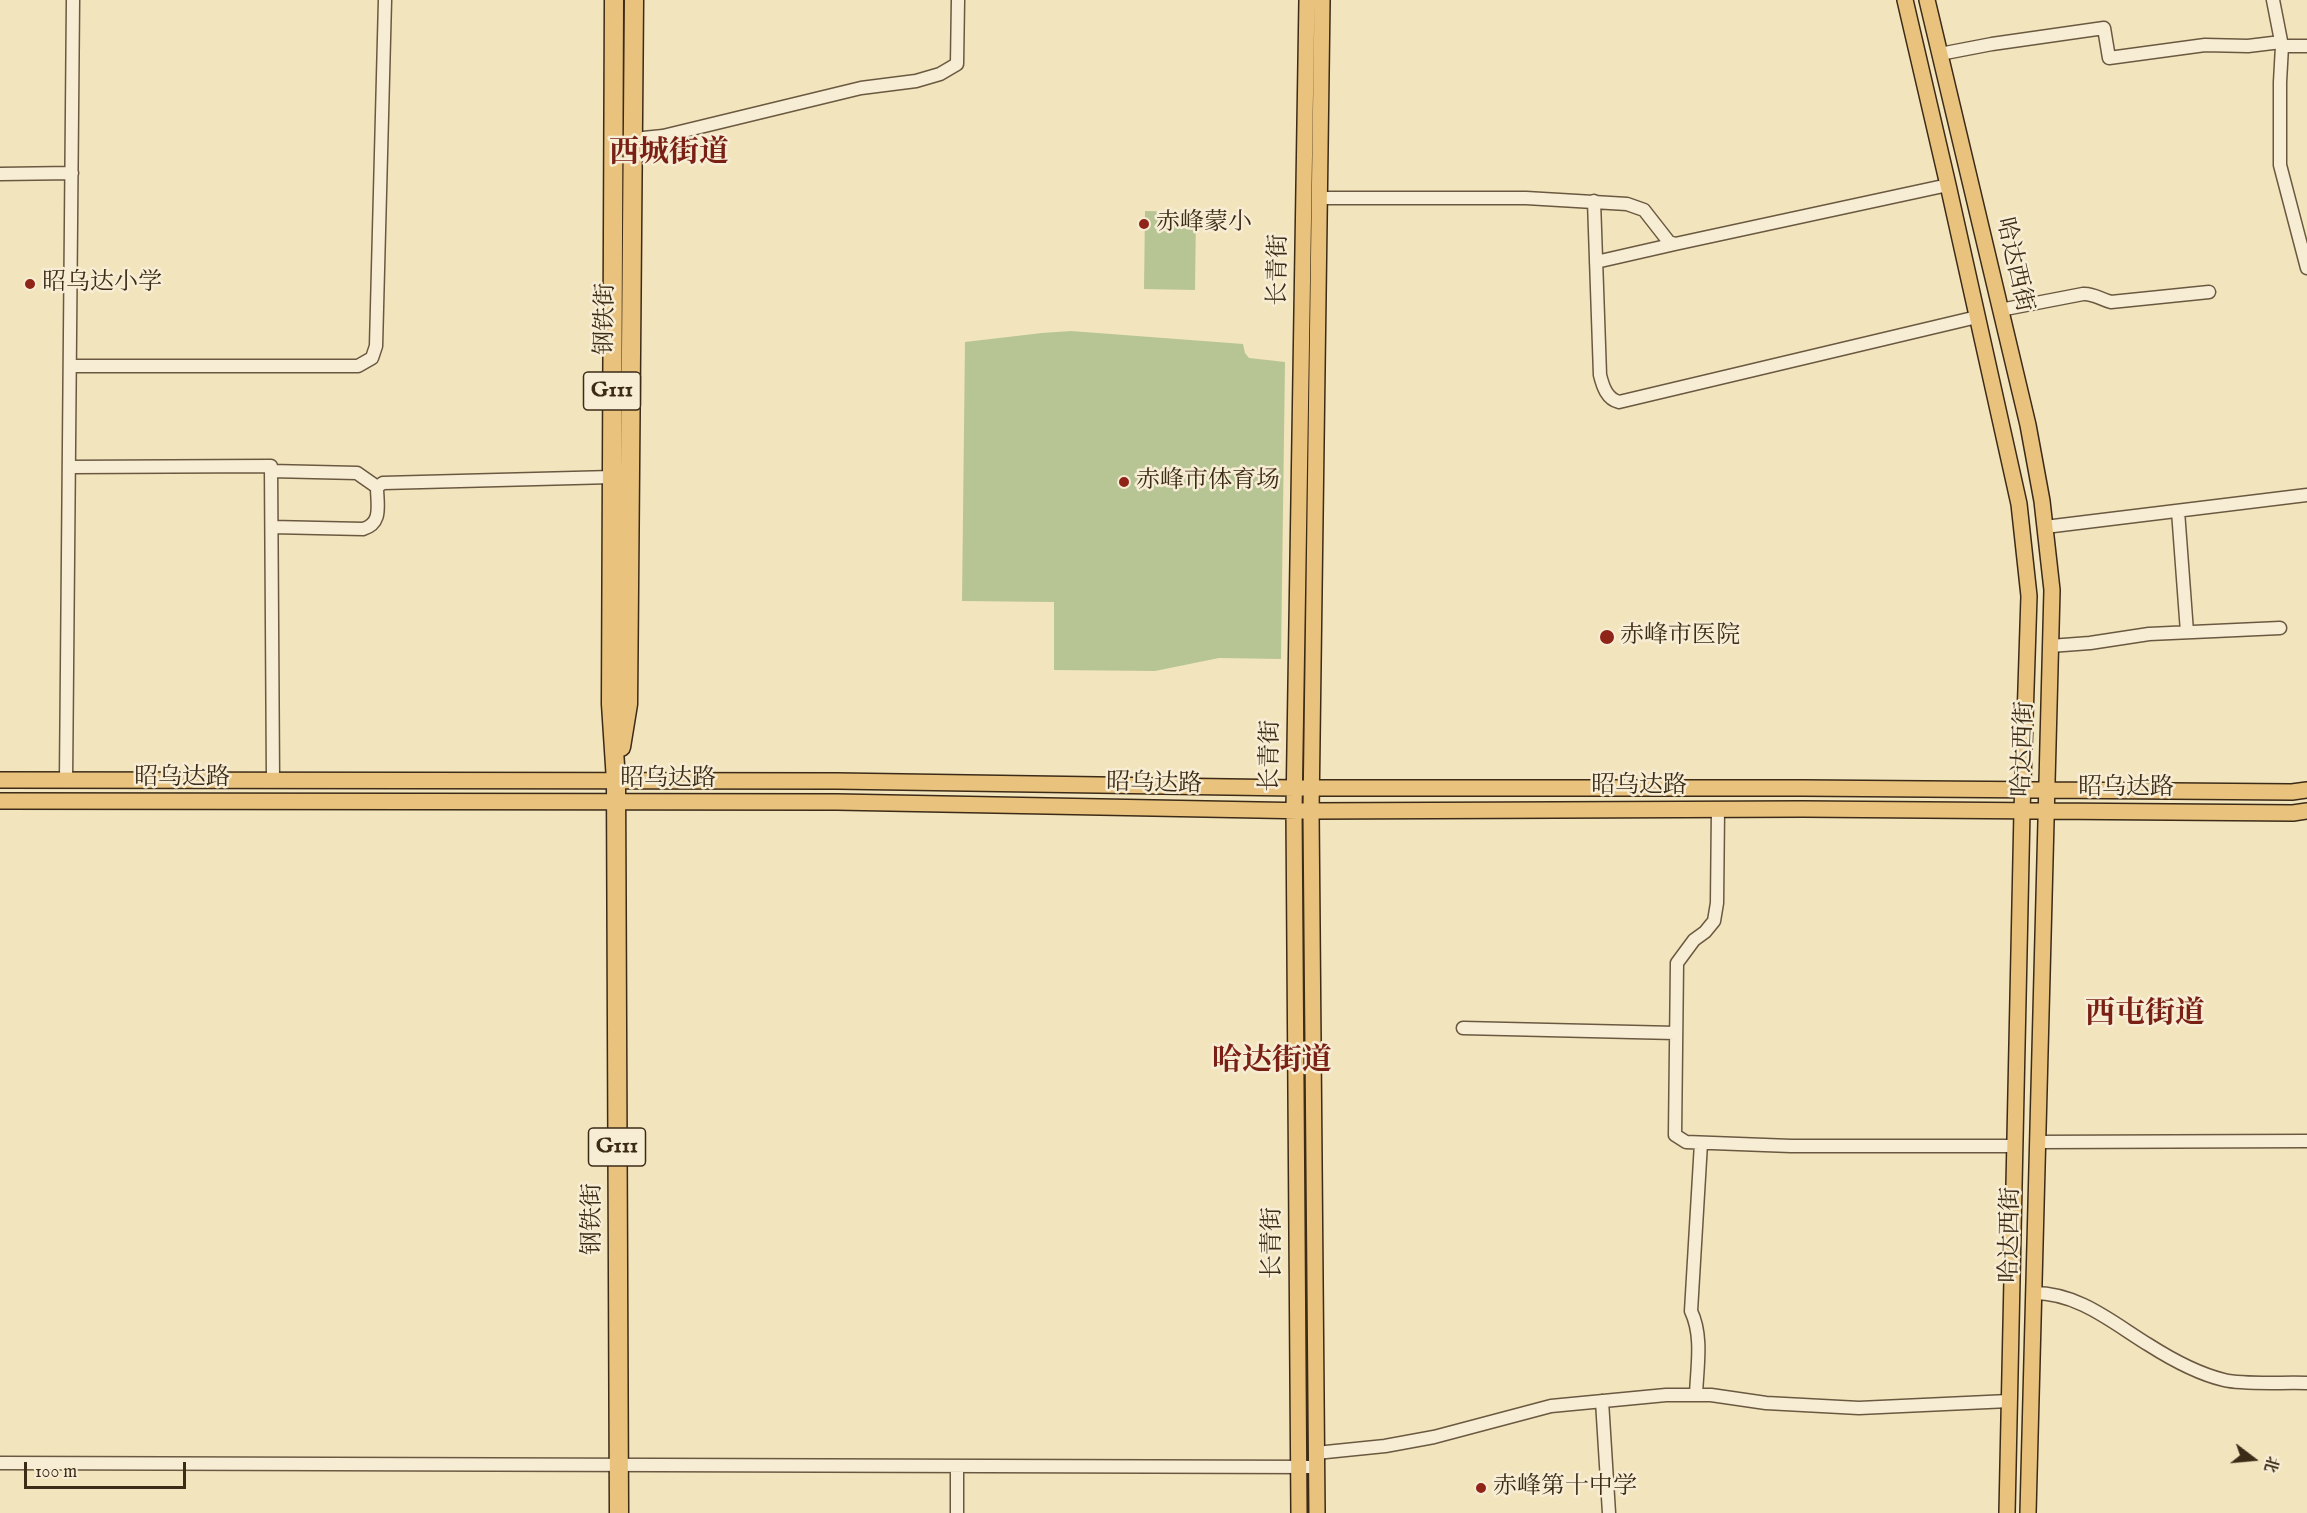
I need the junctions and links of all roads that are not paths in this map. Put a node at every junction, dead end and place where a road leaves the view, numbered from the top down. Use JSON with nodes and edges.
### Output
{"nodes":[{"id":1,"x":73,"y":0,"type":"edge"},
{"id":2,"x":385,"y":0,"type":"edge"},
{"id":3,"x":614,"y":0,"type":"edge"},
{"id":4,"x":634,"y":0,"type":"edge"},
{"id":5,"x":958,"y":0,"type":"edge"},
{"id":6,"x":1307,"y":0,"type":"edge"},
{"id":7,"x":1322,"y":0,"type":"edge"},
{"id":8,"x":1905,"y":0,"type":"edge"},
{"id":9,"x":1927,"y":0,"type":"edge"},
{"id":10,"x":2273,"y":0,"type":"edge"},
{"id":11,"x":2282,"y":44,"type":"junction"},
{"id":12,"x":2307,"y":46,"type":"edge"},
{"id":13,"x":1940,"y":54,"type":"junction"},
{"id":14,"x":633,"y":139,"type":"junction"},
{"id":15,"x":72,"y":173,"type":"junction"},
{"id":16,"x":0,"y":174,"type":"edge"},
{"id":17,"x":1948,"y":184,"type":"junction"},
{"id":18,"x":1320,"y":198,"type":"junction"},
{"id":19,"x":1594,"y":201,"type":"junction"},
{"id":20,"x":1675,"y":244,"type":"junction"},
{"id":21,"x":1596,"y":262,"type":"junction"},
{"id":22,"x":2307,"y":268,"type":"edge"},
{"id":23,"x":2209,"y":292,"type":"dead end"},
{"id":24,"x":2000,"y":310,"type":"junction"},
{"id":25,"x":1977,"y":317,"type":"junction"},
{"id":26,"x":70,"y":366,"type":"junction"},
{"id":27,"x":69,"y":467,"type":"junction"},
{"id":28,"x":272,"y":471,"type":"junction"},
{"id":29,"x":612,"y":477,"type":"junction"},
{"id":30,"x":377,"y":487,"type":"junction"},
{"id":31,"x":2307,"y":495,"type":"edge"},
{"id":32,"x":2178,"y":511,"type":"junction"},
{"id":33,"x":272,"y":527,"type":"junction"},
{"id":34,"x":2045,"y":527,"type":"junction"},
{"id":35,"x":2280,"y":628,"type":"dead end"},
{"id":36,"x":2187,"y":632,"type":"junction"},
{"id":37,"x":2050,"y":646,"type":"junction"},
{"id":38,"x":0,"y":780,"type":"edge"},
{"id":39,"x":66,"y":780,"type":"junction"},
{"id":40,"x":273,"y":781,"type":"junction"},
{"id":41,"x":616,"y":782,"type":"junction"},
{"id":42,"x":1294,"y":788,"type":"junction"},
{"id":43,"x":1312,"y":788,"type":"junction"},
{"id":44,"x":2023,"y":790,"type":"junction"},
{"id":45,"x":2046,"y":790,"type":"junction"},
{"id":46,"x":2307,"y":790,"type":"edge"},
{"id":47,"x":0,"y":801,"type":"edge"},
{"id":48,"x":616,"y":802,"type":"junction"},
{"id":49,"x":1718,"y":809,"type":"junction"},
{"id":50,"x":1294,"y":810,"type":"junction"},
{"id":51,"x":1311,"y":811,"type":"junction"},
{"id":52,"x":2022,"y":811,"type":"junction"},
{"id":53,"x":2046,"y":811,"type":"junction"},
{"id":54,"x":2307,"y":811,"type":"edge"},
{"id":55,"x":1463,"y":1028,"type":"dead end"},
{"id":56,"x":1675,"y":1033,"type":"junction"},
{"id":57,"x":2307,"y":1141,"type":"edge"},
{"id":58,"x":2037,"y":1142,"type":"junction"},
{"id":59,"x":1701,"y":1143,"type":"junction"},
{"id":60,"x":2015,"y":1146,"type":"junction"},
{"id":61,"x":2034,"y":1293,"type":"junction"},
{"id":62,"x":2307,"y":1383,"type":"edge"},
{"id":63,"x":1696,"y":1395,"type":"junction"},
{"id":64,"x":1602,"y":1401,"type":"junction"},
{"id":65,"x":2009,"y":1401,"type":"junction"},
{"id":66,"x":1316,"y":1460,"type":"junction"},
{"id":67,"x":0,"y":1463,"type":"edge"},
{"id":68,"x":619,"y":1465,"type":"junction"},
{"id":69,"x":957,"y":1466,"type":"junction"},
{"id":70,"x":1298,"y":1467,"type":"junction"},
{"id":71,"x":619,"y":1513,"type":"edge"},
{"id":72,"x":957,"y":1513,"type":"edge"},
{"id":73,"x":1299,"y":1513,"type":"edge"},
{"id":74,"x":1317,"y":1513,"type":"edge"},
{"id":75,"x":1609,"y":1513,"type":"edge"},
{"id":76,"x":2007,"y":1513,"type":"edge"},
{"id":77,"x":2028,"y":1513,"type":"edge"}],
"edges":[{"from":1,"to":15,"type":"street"},
{"from":2,"to":26,"type":"street"},
{"from":3,"to":29,"type":"highway","name":"钢铁街","number":"G111"},
{"from":4,"to":14,"type":"highway","name":"钢铁街"},
{"from":5,"to":14,"type":"street"},
{"from":6,"to":42,"type":"main road","name":"长青街"},
{"from":7,"to":18,"type":"main road","name":"长青街"},
{"from":8,"to":17,"type":"main road","name":"哈达西街"},
{"from":9,"to":13,"type":"main road","name":"哈达西街"},
{"from":10,"to":11,"type":"street"},
{"from":11,"to":12,"type":"street"},
{"from":11,"to":13,"type":"street"},
{"from":11,"to":22,"type":"street"},
{"from":13,"to":24,"type":"main road","name":"哈达西街"},
{"from":14,"to":41,"type":"highway","name":"钢铁街"},
{"from":15,"to":16,"type":"street"},
{"from":15,"to":26,"type":"street"},
{"from":17,"to":20,"type":"street"},
{"from":17,"to":25,"type":"main road","name":"哈达西街"},
{"from":18,"to":19,"type":"street"},
{"from":18,"to":43,"type":"main road","name":"长青街"},
{"from":19,"to":20,"type":"street"},
{"from":19,"to":21,"type":"street"},
{"from":20,"to":21,"type":"street"},
{"from":21,"to":25,"type":"street"},
{"from":23,"to":24,"type":"street"},
{"from":24,"to":34,"type":"main road","name":"哈达西街"},
{"from":25,"to":44,"type":"main road","name":"哈达西街"},
{"from":26,"to":27,"type":"street"},
{"from":27,"to":28,"type":"street"},
{"from":27,"to":39,"type":"street"},
{"from":28,"to":30,"type":"street"},
{"from":28,"to":33,"type":"street"},
{"from":29,"to":30,"type":"street"},
{"from":29,"to":41,"type":"highway","name":"钢铁街","number":"G111"},
{"from":30,"to":33,"type":"street"},
{"from":31,"to":32,"type":"street"},
{"from":32,"to":34,"type":"street"},
{"from":32,"to":36,"type":"street"},
{"from":33,"to":40,"type":"street"},
{"from":34,"to":37,"type":"main road","name":"哈达西街"},
{"from":35,"to":36,"type":"street"},
{"from":36,"to":37,"type":"street"},
{"from":37,"to":45,"type":"main road","name":"哈达西街"},
{"from":38,"to":39,"type":"main road","name":"昭乌达路"},
{"from":39,"to":40,"type":"main road","name":"昭乌达路"},
{"from":40,"to":41,"type":"main road","name":"昭乌达路"},
{"from":41,"to":42,"type":"main road","name":"昭乌达路"},
{"from":41,"to":48,"type":"highway","name":"钢铁街","number":"G111"},
{"from":42,"to":43,"type":"main road","name":"昭乌达路"},
{"from":42,"to":50,"type":"main road","name":"长青街"},
{"from":43,"to":44,"type":"main road","name":"昭乌达路"},
{"from":43,"to":51,"type":"main road","name":"长青街"},
{"from":44,"to":45,"type":"main road","name":"昭乌达路"},
{"from":44,"to":52,"type":"main road","name":"哈达西街"},
{"from":45,"to":46,"type":"main road","name":"昭乌达路"},
{"from":45,"to":53,"type":"main road","name":"哈达西街"},
{"from":47,"to":48,"type":"main road","name":"昭乌达路"},
{"from":48,"to":50,"type":"main road","name":"昭乌达路"},
{"from":48,"to":68,"type":"highway","name":"钢铁街","number":"G111"},
{"from":49,"to":51,"type":"main road","name":"昭乌达路"},
{"from":49,"to":52,"type":"main road","name":"昭乌达路"},
{"from":49,"to":56,"type":"street"},
{"from":50,"to":51,"type":"main road","name":"昭乌达路"},
{"from":50,"to":70,"type":"main road","name":"长青街"},
{"from":51,"to":66,"type":"main road","name":"长青街"},
{"from":52,"to":53,"type":"main road","name":"昭乌达路"},
{"from":52,"to":60,"type":"main road","name":"哈达西街"},
{"from":53,"to":54,"type":"main road","name":"昭乌达路"},
{"from":53,"to":58,"type":"main road","name":"哈达西街"},
{"from":55,"to":56,"type":"street"},
{"from":56,"to":59,"type":"street"},
{"from":57,"to":58,"type":"street"},
{"from":58,"to":61,"type":"main road","name":"哈达西街"},
{"from":59,"to":60,"type":"street"},
{"from":59,"to":63,"type":"street"},
{"from":60,"to":65,"type":"main road","name":"哈达西街"},
{"from":61,"to":62,"type":"street"},
{"from":61,"to":77,"type":"main road","name":"哈达西街"},
{"from":63,"to":64,"type":"street"},
{"from":63,"to":65,"type":"street"},
{"from":64,"to":66,"type":"street"},
{"from":64,"to":75,"type":"street"},
{"from":65,"to":76,"type":"main road","name":"哈达西街"},
{"from":66,"to":70,"type":"street"},
{"from":66,"to":74,"type":"main road","name":"长青街"},
{"from":67,"to":68,"type":"street"},
{"from":68,"to":69,"type":"street"},
{"from":68,"to":71,"type":"highway","name":"钢铁街","number":"G111"},
{"from":69,"to":70,"type":"street"},
{"from":69,"to":72,"type":"street"},
{"from":70,"to":73,"type":"main road","name":"长青街"}]}
